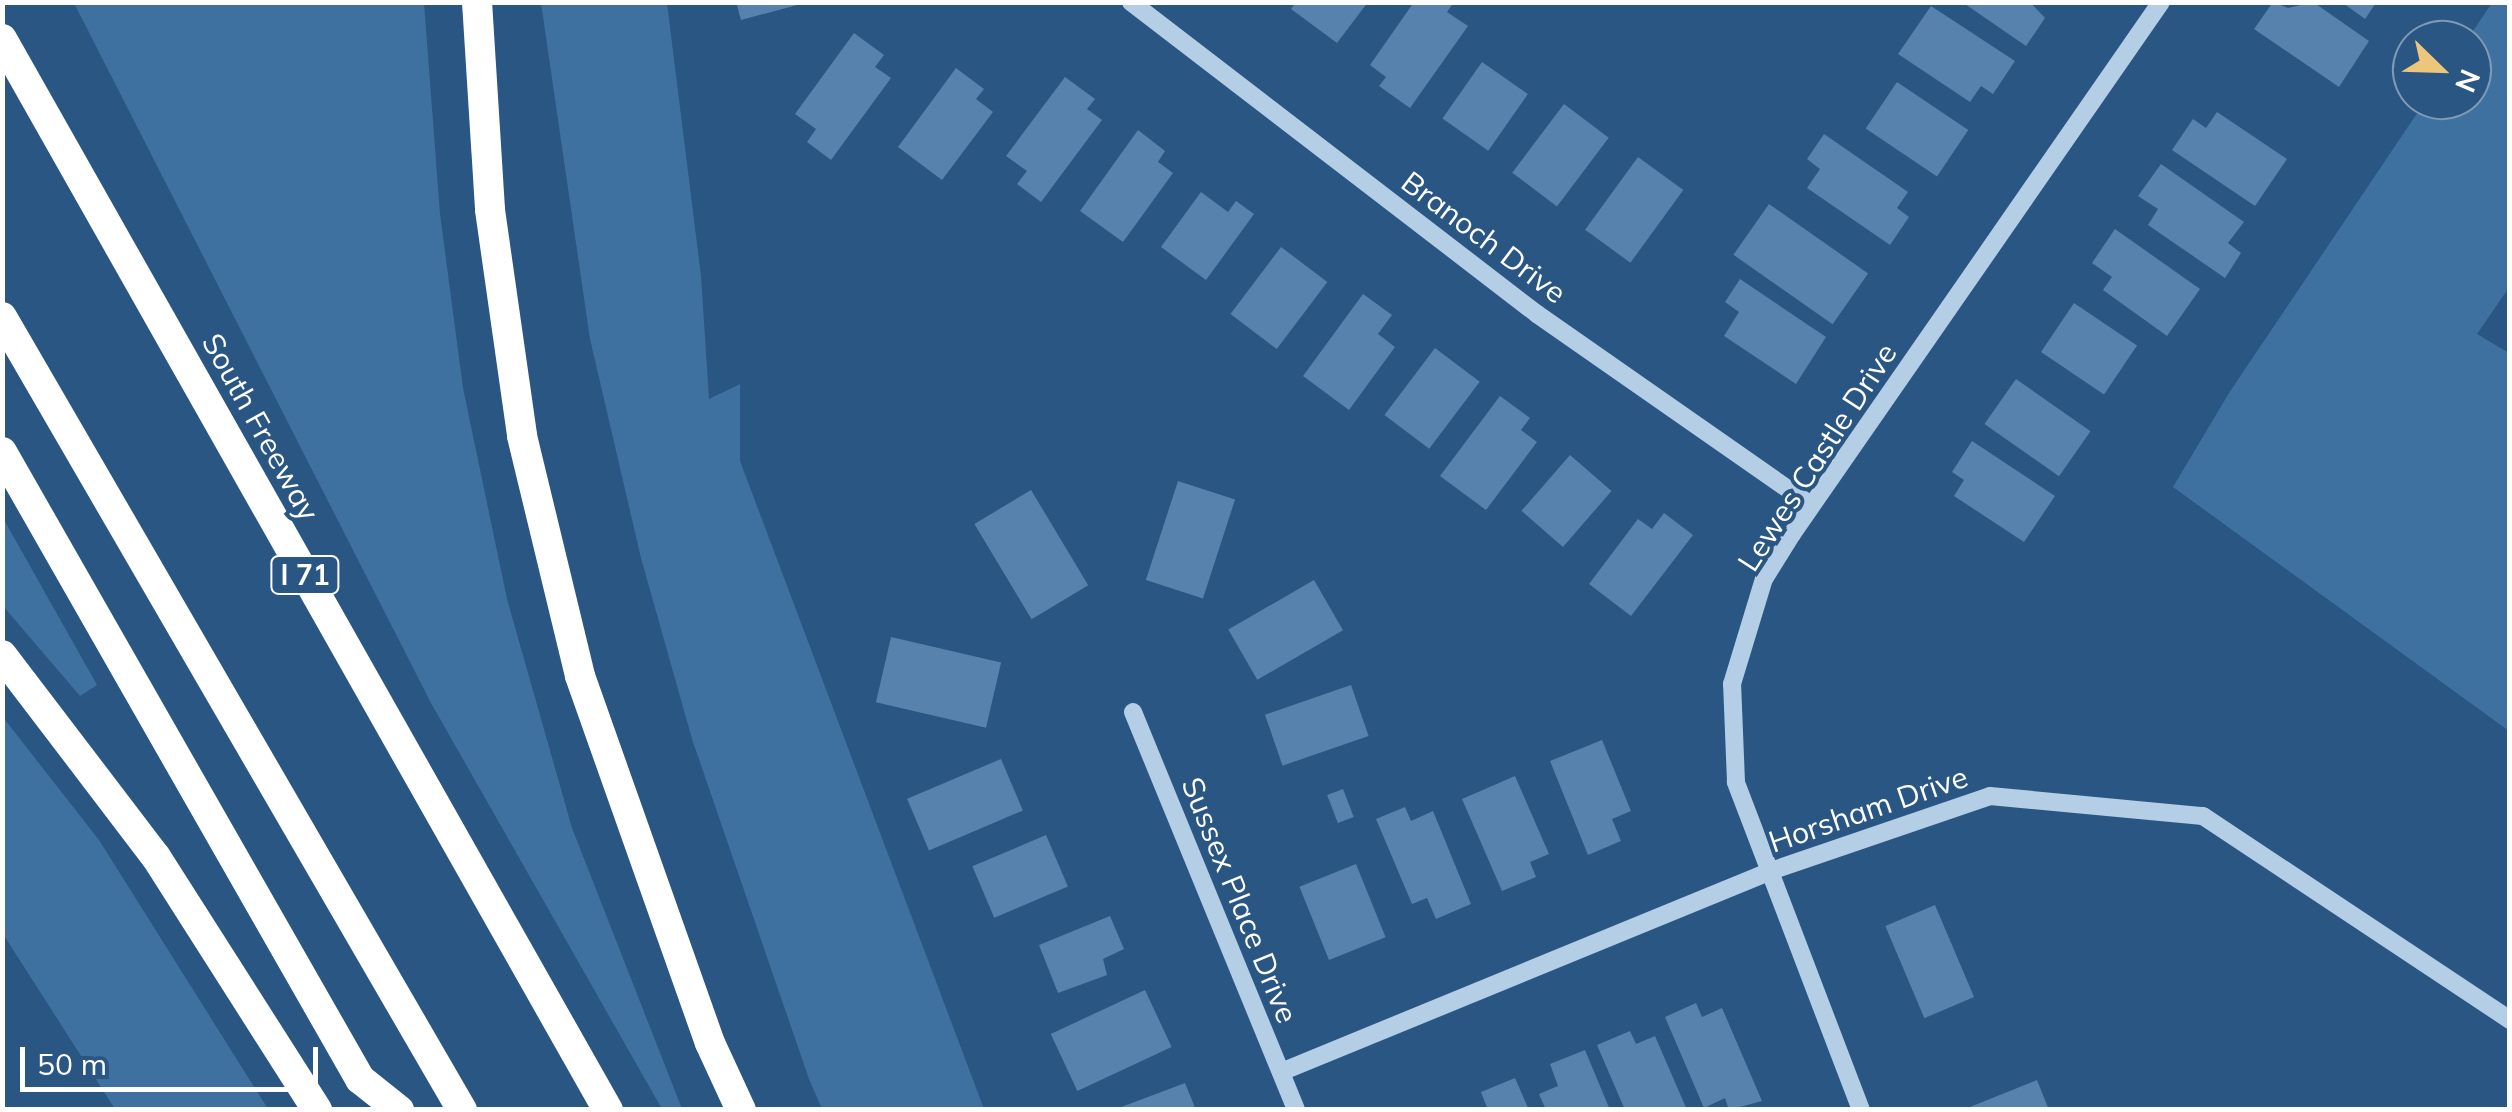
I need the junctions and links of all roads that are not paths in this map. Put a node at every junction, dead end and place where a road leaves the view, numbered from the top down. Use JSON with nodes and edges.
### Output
{"nodes":[{"id":1,"x":478,"y":2,"type":"edge"},
{"id":2,"x":1131,"y":2,"type":"edge"},
{"id":3,"x":2161,"y":2,"type":"edge"},
{"id":4,"x":2,"y":39,"type":"edge"},
{"id":5,"x":2,"y":317,"type":"edge"},
{"id":6,"x":2,"y":452,"type":"edge"},
{"id":7,"x":1811,"y":505,"type":"junction"},
{"id":8,"x":2,"y":655,"type":"edge"},
{"id":9,"x":1133,"y":712,"type":"dead end"},
{"id":10,"x":1771,"y":871,"type":"junction"},
{"id":11,"x":2510,"y":1020,"type":"edge"},
{"id":12,"x":1280,"y":1072,"type":"junction"},
{"id":13,"x":318,"y":1110,"type":"edge"},
{"id":14,"x":399,"y":1110,"type":"edge"},
{"id":15,"x":462,"y":1110,"type":"edge"},
{"id":16,"x":608,"y":1110,"type":"edge"},
{"id":17,"x":741,"y":1110,"type":"edge"},
{"id":18,"x":1296,"y":1110,"type":"edge"},
{"id":19,"x":1861,"y":1110,"type":"edge"}],
"edges":[{"from":1,"to":17,"type":"highway"},
{"from":2,"to":7,"type":"street","name":"Branoch Drive"},
{"from":3,"to":7,"type":"street","name":"Lewes Castle Drive"},
{"from":4,"to":16,"type":"highway","name":"South Freeway","number":"I 71"},
{"from":5,"to":15,"type":"highway"},
{"from":6,"to":14,"type":"highway"},
{"from":7,"to":10,"type":"street","name":"Lewes Castle Drive"},
{"from":8,"to":13,"type":"highway"},
{"from":9,"to":12,"type":"street","name":"Sussex Place Drive"},
{"from":10,"to":11,"type":"street","name":"Horsham Drive"},
{"from":10,"to":12,"type":"street","name":"Horsham Drive"},
{"from":10,"to":19,"type":"street","name":"Lewes Castle Drive"},
{"from":12,"to":18,"type":"street","name":"Sussex Place Drive"}]}
